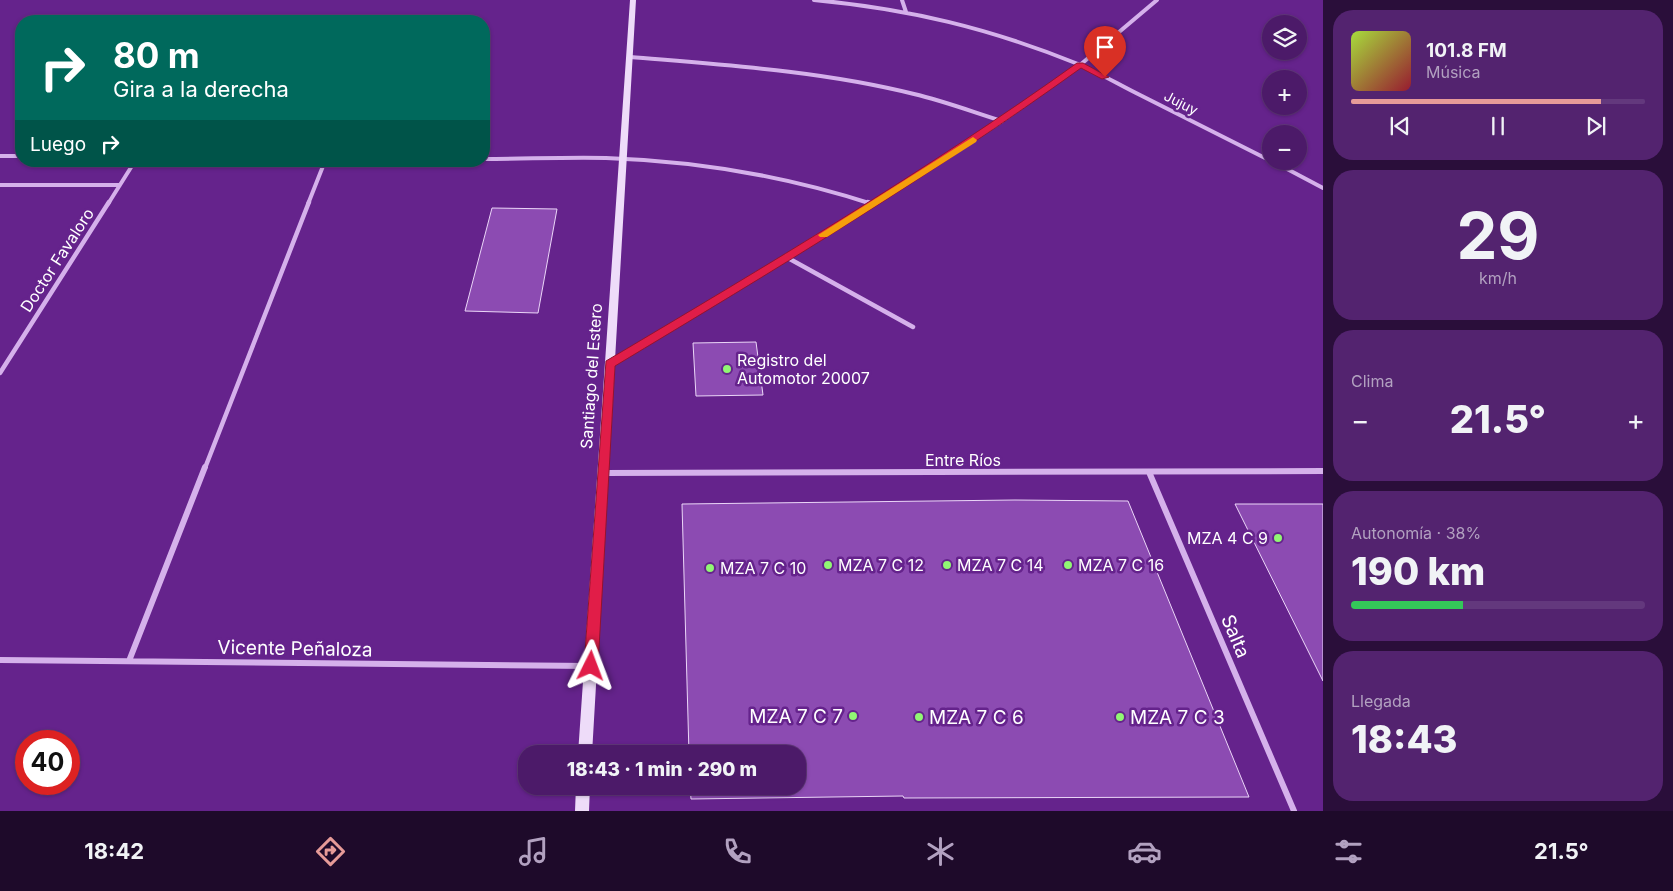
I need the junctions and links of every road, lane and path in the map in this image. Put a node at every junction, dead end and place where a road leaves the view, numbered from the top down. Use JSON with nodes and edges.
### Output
{"nodes":[{"id":1,"x":633,"y":0,"type":"edge"},
{"id":2,"x":814,"y":0,"type":"edge"},
{"id":3,"x":902,"y":0,"type":"edge"},
{"id":4,"x":1157,"y":0,"type":"edge"},
{"id":5,"x":906,"y":12,"type":"junction"},
{"id":6,"x":630,"y":57,"type":"junction"},
{"id":7,"x":1080,"y":65,"type":"junction"},
{"id":8,"x":1002,"y":121,"type":"junction"},
{"id":9,"x":0,"y":156,"type":"edge"},
{"id":10,"x":15,"y":156,"type":"edge"},
{"id":11,"x":1262,"y":156,"type":"edge"},
{"id":12,"x":490,"y":159,"type":"edge"},
{"id":13,"x":623,"y":159,"type":"junction"},
{"id":14,"x":131,"y":167,"type":"edge"},
{"id":15,"x":323,"y":167,"type":"edge"},
{"id":16,"x":1288,"y":170,"type":"edge"},
{"id":17,"x":0,"y":185,"type":"edge"},
{"id":18,"x":120,"y":185,"type":"junction"},
{"id":19,"x":1323,"y":188,"type":"edge"},
{"id":20,"x":873,"y":204,"type":"junction"},
{"id":21,"x":788,"y":258,"type":"junction"},
{"id":22,"x":913,"y":327,"type":"dead end"},
{"id":23,"x":610,"y":364,"type":"junction"},
{"id":24,"x":0,"y":373,"type":"edge"},
{"id":25,"x":1323,"y":471,"type":"edge"},
{"id":26,"x":1150,"y":472,"type":"junction"},
{"id":27,"x":603,"y":473,"type":"junction"},
{"id":28,"x":0,"y":660,"type":"edge"},
{"id":29,"x":129,"y":662,"type":"junction"},
{"id":30,"x":591,"y":666,"type":"junction"},
{"id":31,"x":586,"y":745,"type":"edge"},
{"id":32,"x":583,"y":795,"type":"edge"},
{"id":33,"x":582,"y":811,"type":"edge"},
{"id":34,"x":1294,"y":811,"type":"edge"}],
"edges":[{"from":1,"to":6,"type":"street","name":"Santiago del Estero"},
{"from":2,"to":5,"type":"street","name":"Jujuy"},
{"from":3,"to":5,"type":"street"},
{"from":4,"to":7,"type":"street"},
{"from":5,"to":7,"type":"street","name":"Jujuy"},
{"from":6,"to":8,"type":"street"},
{"from":6,"to":13,"type":"street","name":"Santiago del Estero"},
{"from":7,"to":8,"type":"street"},
{"from":7,"to":11,"type":"street","name":"Jujuy"},
{"from":8,"to":20,"type":"street"},
{"from":9,"to":10,"type":"street"},
{"from":12,"to":13,"type":"street"},
{"from":13,"to":20,"type":"street"},
{"from":13,"to":23,"type":"street","name":"Santiago del Estero"},
{"from":14,"to":18,"type":"street","name":"Doctor Favaloro"},
{"from":15,"to":29,"type":"street"},
{"from":16,"to":19,"type":"street","name":"Jujuy"},
{"from":17,"to":18,"type":"street"},
{"from":18,"to":24,"type":"street","name":"Doctor Favaloro"},
{"from":20,"to":21,"type":"street"},
{"from":21,"to":22,"type":"street"},
{"from":21,"to":23,"type":"street"},
{"from":23,"to":27,"type":"street","name":"Santiago del Estero"},
{"from":25,"to":26,"type":"street","name":"Entre Ríos"},
{"from":26,"to":27,"type":"street","name":"Entre Ríos"},
{"from":26,"to":34,"type":"street","name":"Salta"},
{"from":27,"to":30,"type":"street","name":"Santiago del Estero"},
{"from":28,"to":29,"type":"street","name":"Vicente Peñaloza"},
{"from":29,"to":30,"type":"street","name":"Vicente Peñaloza"},
{"from":30,"to":31,"type":"street","name":"Santiago del Estero"},
{"from":32,"to":33,"type":"street"}]}
